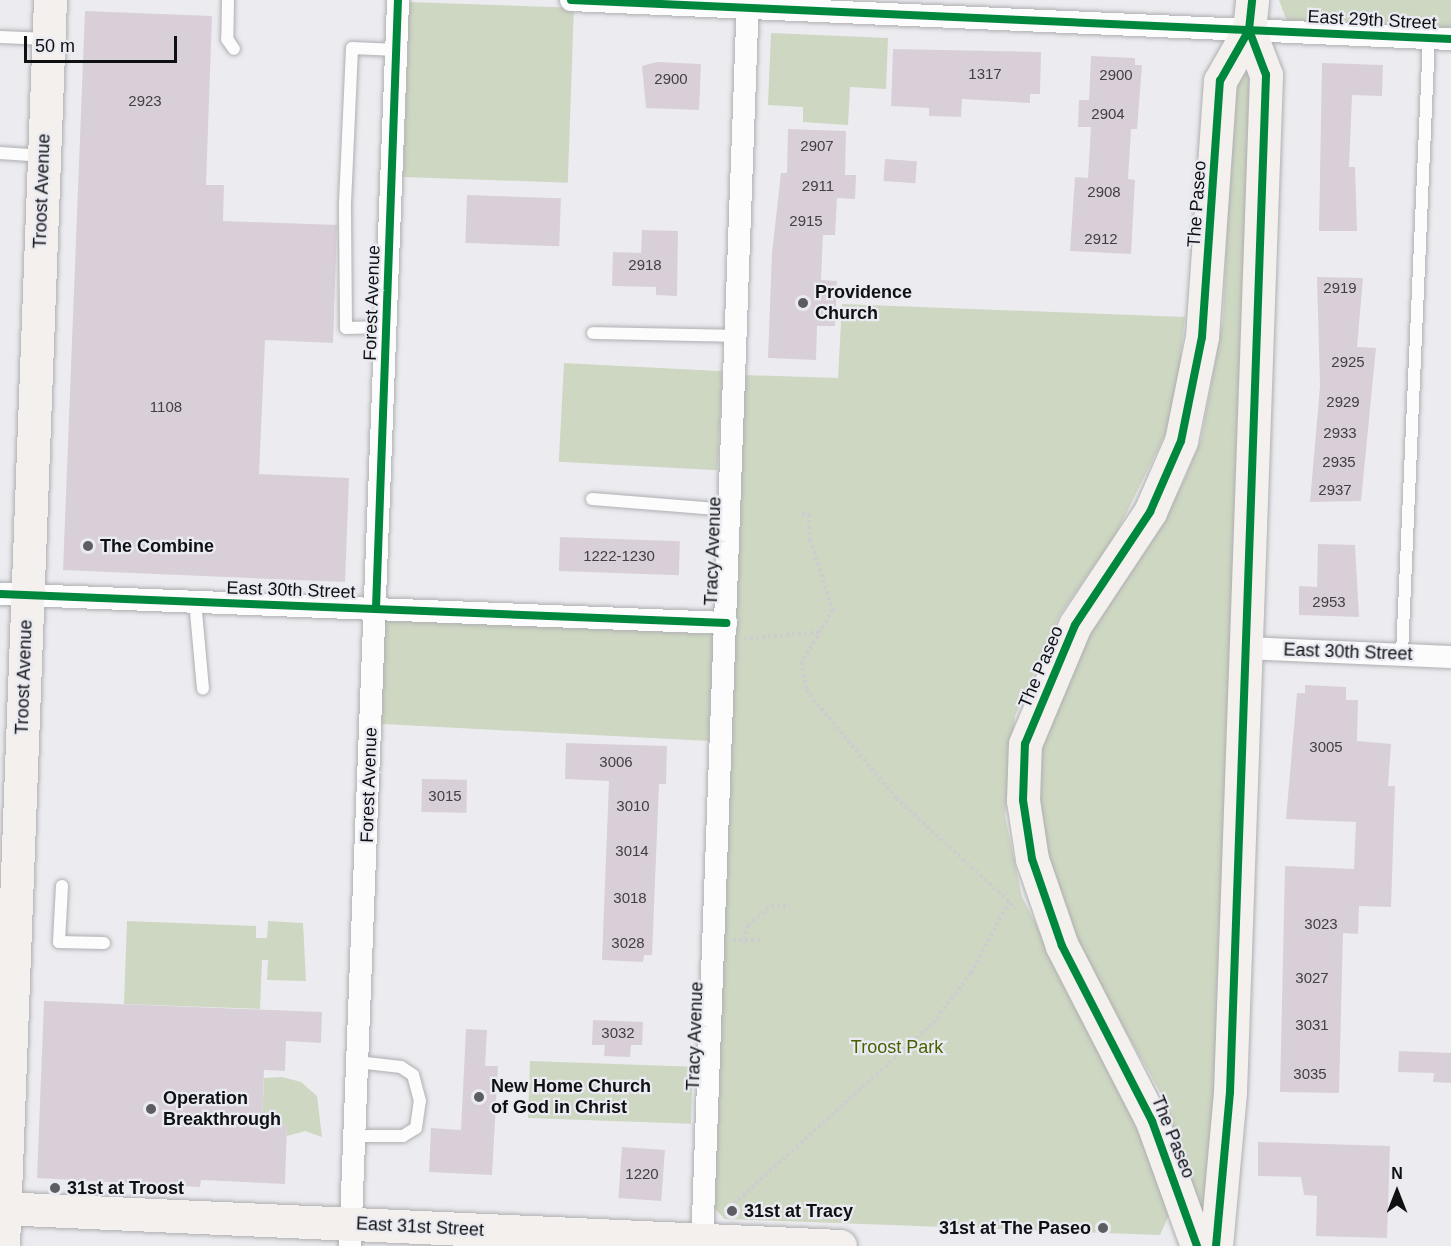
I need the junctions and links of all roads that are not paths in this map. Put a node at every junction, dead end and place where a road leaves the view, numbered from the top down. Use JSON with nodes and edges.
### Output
{"nodes":[{"id":1,"x":50,"y":0,"type":"edge"},
{"id":2,"x":228,"y":0,"type":"edge"},
{"id":3,"x":398,"y":0,"type":"edge"},
{"id":4,"x":571,"y":0,"type":"edge"},
{"id":5,"x":748,"y":4,"type":"edge"},
{"id":6,"x":1250,"y":15,"type":"edge"},
{"id":7,"x":0,"y":37,"type":"edge"},
{"id":8,"x":1440,"y":38,"type":"edge"},
{"id":9,"x":48,"y":39,"type":"junction"},
{"id":10,"x":234,"y":49,"type":"dead end"},
{"id":11,"x":397,"y":50,"type":"junction"},
{"id":12,"x":0,"y":153,"type":"edge"},
{"id":13,"x":44,"y":156,"type":"junction"},
{"id":14,"x":387,"y":327,"type":"junction"},
{"id":15,"x":594,"y":333,"type":"dead end"},
{"id":16,"x":736,"y":336,"type":"junction"},
{"id":17,"x":592,"y":499,"type":"dead end"},
{"id":18,"x":730,"y":510,"type":"junction"},
{"id":19,"x":14,"y":595,"type":"edge"},
{"id":20,"x":195,"y":601,"type":"junction"},
{"id":21,"x":376,"y":608,"type":"junction"},
{"id":22,"x":726,"y":623,"type":"junction"},
{"id":23,"x":1245,"y":648,"type":"junction"},
{"id":24,"x":1402,"y":654,"type":"junction"},
{"id":25,"x":1451,"y":657,"type":"edge"},
{"id":26,"x":203,"y":688,"type":"dead end"},
{"id":27,"x":62,"y":886,"type":"dead end"},
{"id":28,"x":104,"y":944,"type":"dead end"},
{"id":29,"x":357,"y":1062,"type":"junction"},
{"id":30,"x":354,"y":1136,"type":"junction"},
{"id":31,"x":2,"y":1208,"type":"edge"},
{"id":32,"x":709,"y":1233,"type":"edge"},
{"id":33,"x":350,"y":1235,"type":"edge"},
{"id":34,"x":3,"y":1246,"type":"edge"},
{"id":35,"x":840,"y":1246,"type":"edge"},
{"id":36,"x":1197,"y":1246,"type":"edge"},
{"id":37,"x":1216,"y":1246,"type":"edge"}],
"edges":[{"from":1,"to":9,"type":"main road","name":"Troost Avenue"},
{"from":2,"to":10,"type":"lane"},
{"from":3,"to":11,"type":"street","name":"Forest Avenue"},
{"from":4,"to":5,"type":"street","name":"East 29th Street"},
{"from":5,"to":6,"type":"street","name":"East 29th Street"},
{"from":5,"to":16,"type":"street","name":"Tracy Avenue"},
{"from":6,"to":8,"type":"street","name":"East 29th Street"},
{"from":6,"to":23,"type":"main road","name":"The Paseo"},
{"from":6,"to":36,"type":"main road","name":"The Paseo"},
{"from":7,"to":9,"type":"lane"},
{"from":8,"to":24,"type":"lane"},
{"from":9,"to":13,"type":"main road","name":"Troost Avenue"},
{"from":11,"to":14,"type":"street","name":"Forest Avenue"},
{"from":11,"to":14,"type":"lane"},
{"from":12,"to":13,"type":"lane"},
{"from":13,"to":19,"type":"main road","name":"Troost Avenue"},
{"from":14,"to":21,"type":"street","name":"Forest Avenue"},
{"from":15,"to":16,"type":"lane"},
{"from":16,"to":18,"type":"street","name":"Tracy Avenue"},
{"from":17,"to":18,"type":"lane"},
{"from":18,"to":22,"type":"street","name":"Tracy Avenue"},
{"from":19,"to":20,"type":"street","name":"East 30th Street"},
{"from":19,"to":31,"type":"main road","name":"Troost Avenue"},
{"from":20,"to":21,"type":"street","name":"East 30th Street"},
{"from":20,"to":26,"type":"lane"},
{"from":21,"to":22,"type":"street","name":"East 30th Street"},
{"from":21,"to":29,"type":"street","name":"Forest Avenue"},
{"from":22,"to":32,"type":"street","name":"Tracy Avenue"},
{"from":23,"to":24,"type":"street","name":"East 30th Street"},
{"from":23,"to":37,"type":"main road","name":"The Paseo"},
{"from":24,"to":25,"type":"street","name":"East 30th Street"},
{"from":27,"to":28,"type":"lane"},
{"from":29,"to":30,"type":"street","name":"Forest Avenue"},
{"from":29,"to":30,"type":"lane"},
{"from":30,"to":33,"type":"street","name":"Forest Avenue"},
{"from":31,"to":33,"type":"main road","name":"East 31st Street"},
{"from":31,"to":34,"type":"main road","name":"Troost Avenue"},
{"from":32,"to":33,"type":"main road","name":"East 31st Street"},
{"from":32,"to":35,"type":"main road","name":"East 31st Street"}]}
